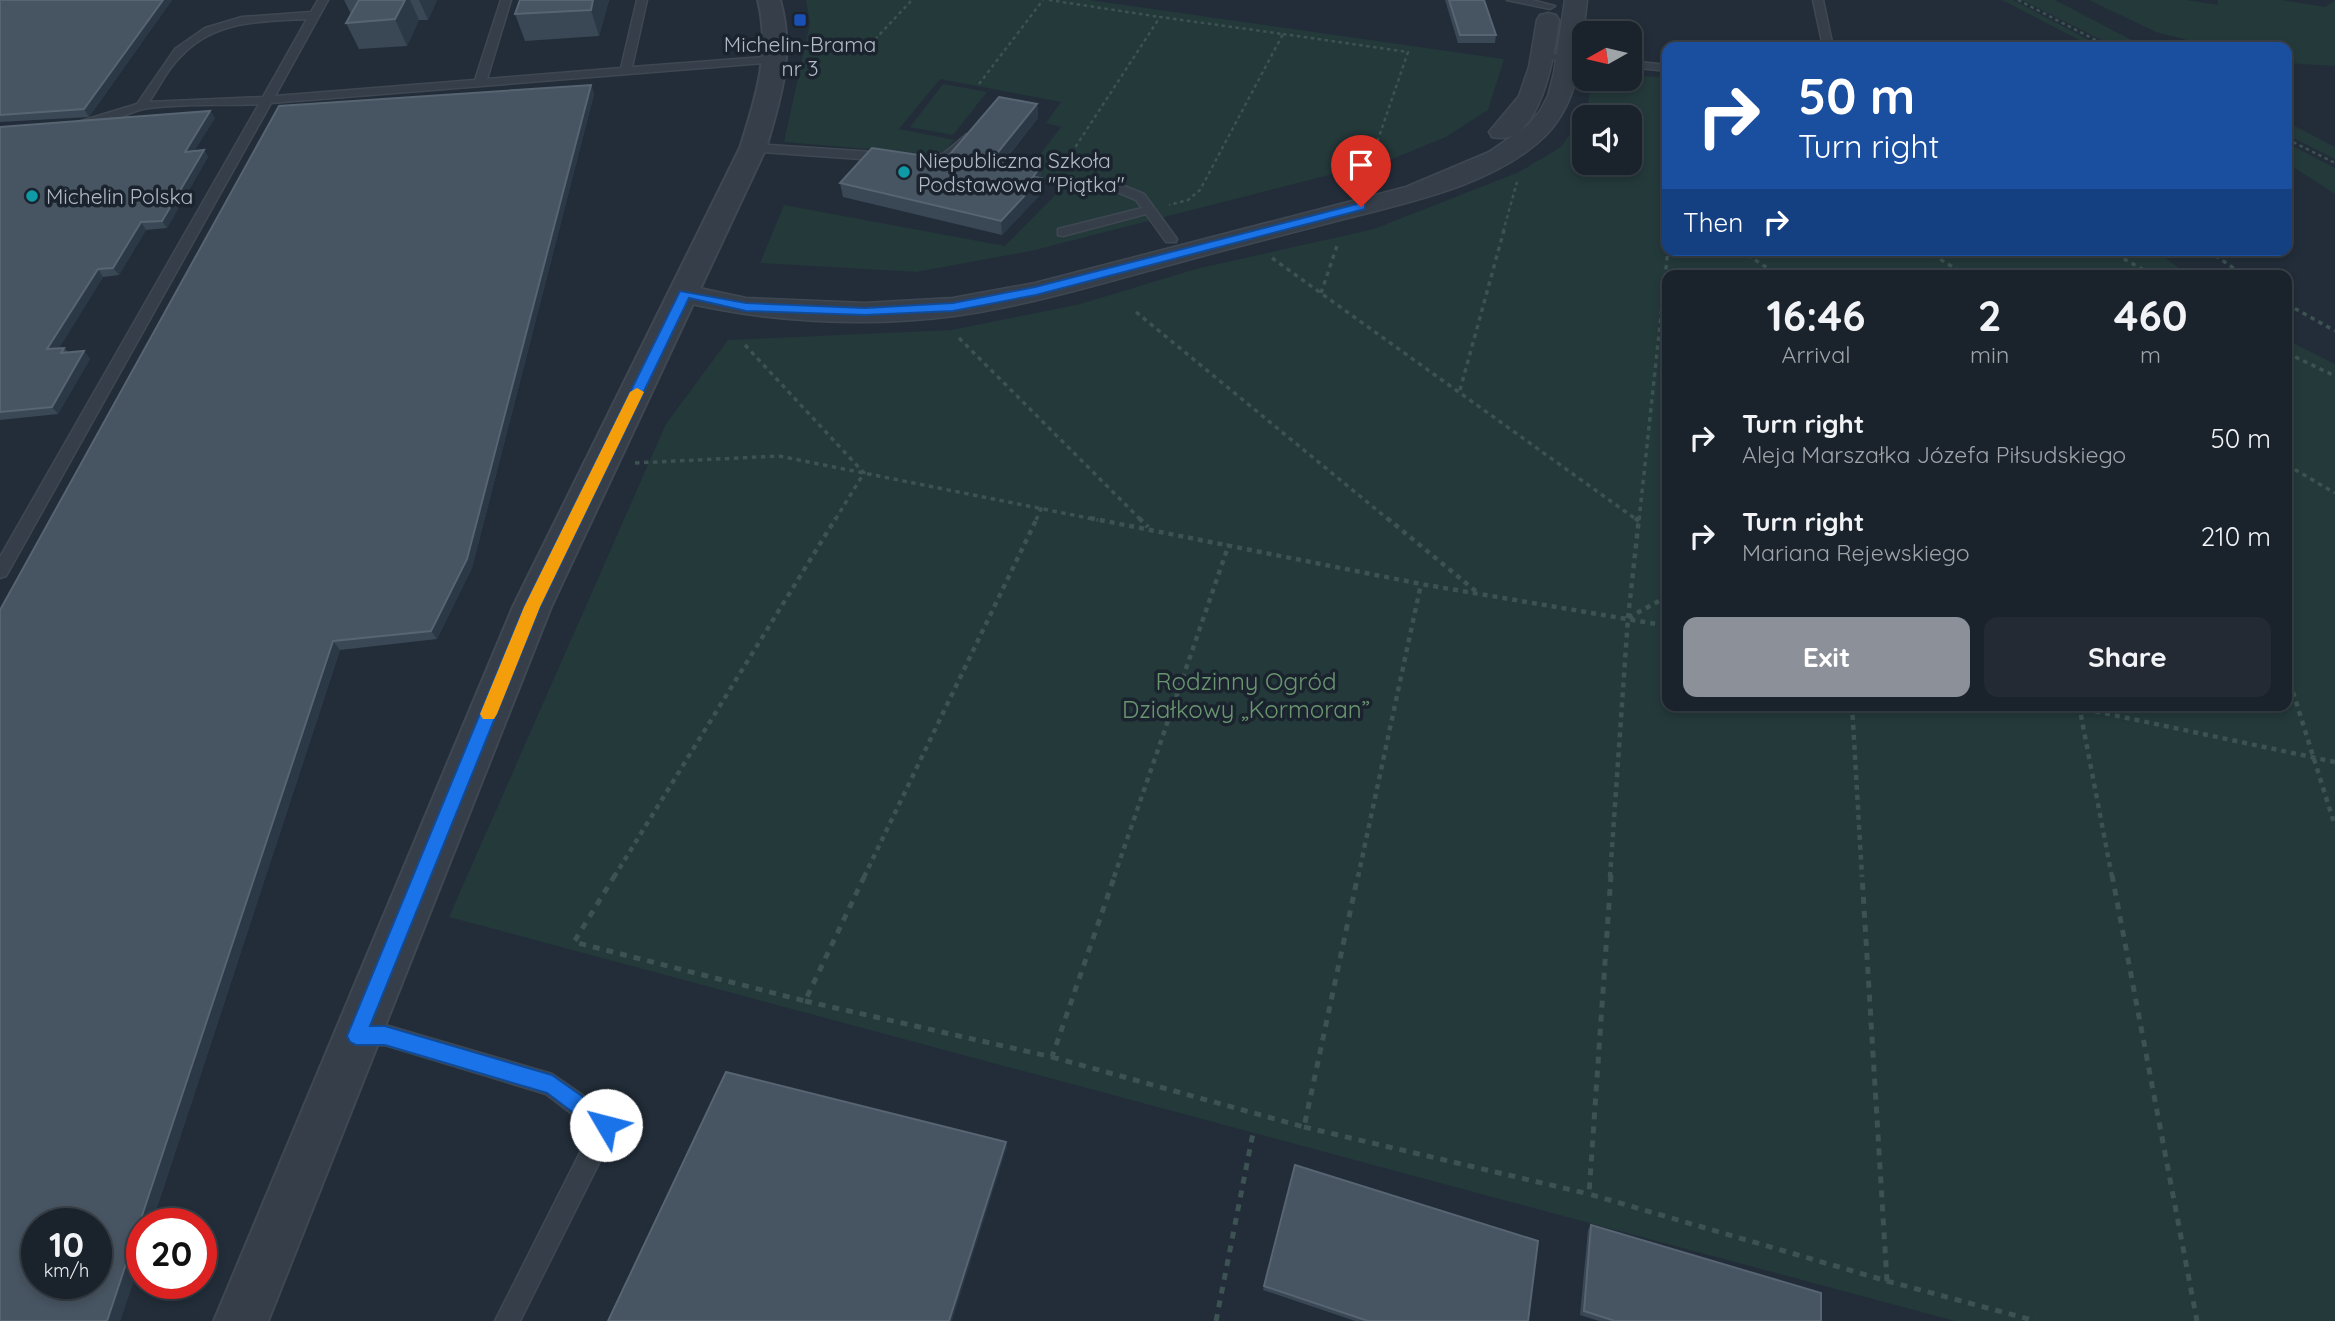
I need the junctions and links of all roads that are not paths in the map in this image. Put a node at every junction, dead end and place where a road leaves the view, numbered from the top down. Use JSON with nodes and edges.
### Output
{"nodes":[{"id":1,"x":323,"y":0,"type":"edge"},
{"id":2,"x":506,"y":0,"type":"edge"},
{"id":3,"x":642,"y":0,"type":"edge"},
{"id":4,"x":769,"y":0,"type":"edge"},
{"id":5,"x":1512,"y":0,"type":"edge"},
{"id":6,"x":1576,"y":0,"type":"edge"},
{"id":7,"x":1818,"y":0,"type":"edge"},
{"id":8,"x":1551,"y":3,"type":"edge"},
{"id":9,"x":314,"y":15,"type":"junction"},
{"id":10,"x":1827,"y":42,"type":"edge"},
{"id":11,"x":1565,"y":58,"type":"edge"},
{"id":12,"x":776,"y":59,"type":"junction"},
{"id":13,"x":1642,"y":65,"type":"edge"},
{"id":14,"x":1662,"y":67,"type":"edge"},
{"id":15,"x":626,"y":70,"type":"junction"},
{"id":16,"x":480,"y":82,"type":"junction"},
{"id":17,"x":266,"y":100,"type":"junction"},
{"id":18,"x":141,"y":106,"type":"junction"},
{"id":19,"x":67,"y":124,"type":"edge"},
{"id":20,"x":967,"y":138,"type":"edge"},
{"id":21,"x":753,"y":148,"type":"junction"},
{"id":22,"x":898,"y":158,"type":"edge"},
{"id":23,"x":912,"y":159,"type":"edge"},
{"id":24,"x":1119,"y":188,"type":"road end"},
{"id":25,"x":1148,"y":210,"type":"junction"},
{"id":26,"x":1063,"y":232,"type":"dead end"},
{"id":27,"x":1171,"y":239,"type":"junction"},
{"id":28,"x":685,"y":294,"type":"junction"},
{"id":29,"x":0,"y":572,"type":"edge"},
{"id":30,"x":356,"y":1036,"type":"junction"},
{"id":31,"x":241,"y":1321,"type":"edge"},
{"id":32,"x":508,"y":1321,"type":"edge"}],
"edges":[{"from":1,"to":9,"type":"lane"},
{"from":2,"to":16,"type":"lane"},
{"from":3,"to":15,"type":"lane"},
{"from":4,"to":12,"type":"street"},
{"from":5,"to":8,"type":"lane"},
{"from":6,"to":11,"type":"street"},
{"from":7,"to":10,"type":"lane"},
{"from":8,"to":11,"type":"street"},
{"from":9,"to":17,"type":"lane"},
{"from":9,"to":18,"type":"lane"},
{"from":11,"to":27,"type":"street"},
{"from":11,"to":28,"type":"street"},
{"from":12,"to":15,"type":"lane"},
{"from":12,"to":21,"type":"street"},
{"from":13,"to":14,"type":"lane"},
{"from":15,"to":16,"type":"lane"},
{"from":16,"to":17,"type":"lane"},
{"from":17,"to":18,"type":"lane"},
{"from":17,"to":29,"type":"lane"},
{"from":18,"to":19,"type":"lane"},
{"from":20,"to":23,"type":"lane"},
{"from":21,"to":22,"type":"lane"},
{"from":21,"to":28,"type":"street"},
{"from":24,"to":25,"type":"lane"},
{"from":25,"to":26,"type":"lane"},
{"from":25,"to":27,"type":"lane"},
{"from":27,"to":28,"type":"street"},
{"from":28,"to":30,"type":"street"},
{"from":30,"to":31,"type":"street"},
{"from":30,"to":32,"type":"lane"}]}
